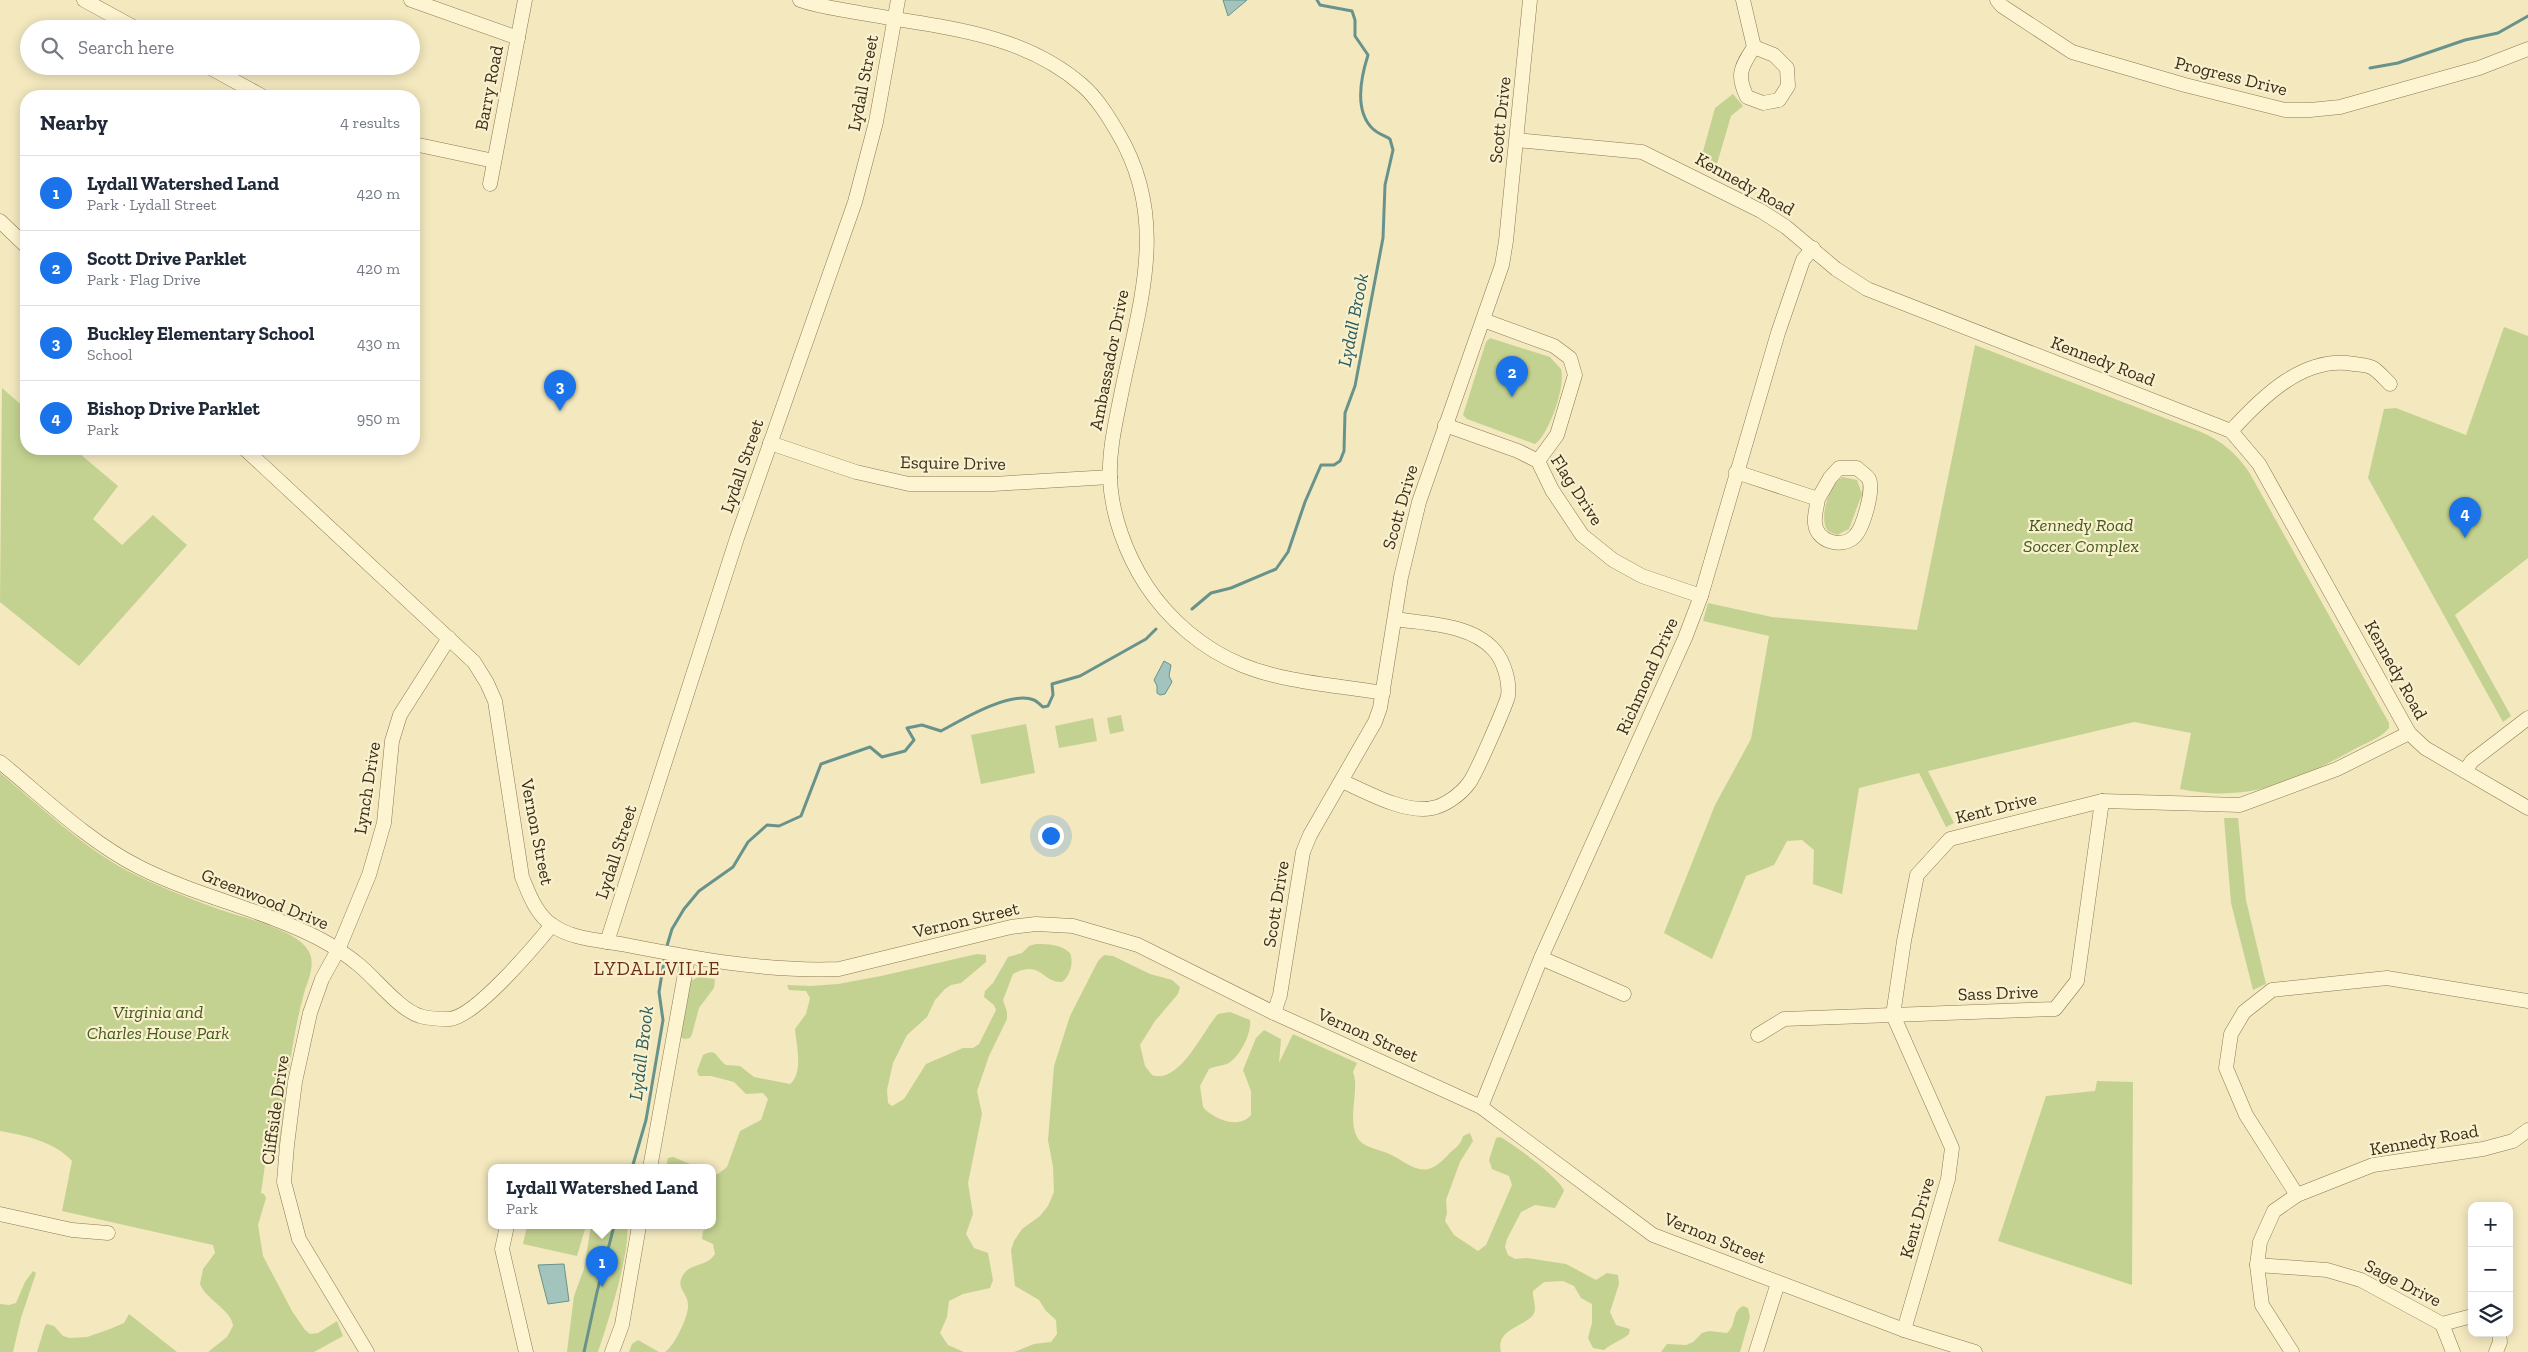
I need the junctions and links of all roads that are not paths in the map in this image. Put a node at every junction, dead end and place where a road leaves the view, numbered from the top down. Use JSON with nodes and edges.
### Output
{"nodes":[{"id":1,"x":84,"y":0,"type":"edge"},
{"id":2,"x":411,"y":0,"type":"edge"},
{"id":3,"x":525,"y":0,"type":"edge"},
{"id":4,"x":800,"y":0,"type":"edge"},
{"id":5,"x":898,"y":0,"type":"edge"},
{"id":6,"x":1530,"y":0,"type":"edge"},
{"id":7,"x":1744,"y":0,"type":"edge"},
{"id":8,"x":1997,"y":0,"type":"edge"},
{"id":9,"x":895,"y":19,"type":"junction"},
{"id":10,"x":121,"y":20,"type":"edge"},
{"id":11,"x":518,"y":38,"type":"junction"},
{"id":12,"x":1754,"y":47,"type":"dead end"},
{"id":13,"x":2528,"y":49,"type":"edge"},
{"id":14,"x":224,"y":75,"type":"edge"},
{"id":15,"x":251,"y":90,"type":"edge"},
{"id":16,"x":1517,"y":140,"type":"junction"},
{"id":17,"x":420,"y":145,"type":"edge"},
{"id":18,"x":494,"y":161,"type":"junction"},
{"id":19,"x":490,"y":184,"type":"dead end"},
{"id":20,"x":2,"y":226,"type":"edge"},
{"id":21,"x":20,"y":241,"type":"edge"},
{"id":22,"x":1813,"y":248,"type":"junction"},
{"id":23,"x":1483,"y":320,"type":"junction"},
{"id":24,"x":2390,"y":384,"type":"dead end"},
{"id":25,"x":1445,"y":425,"type":"junction"},
{"id":26,"x":2232,"y":431,"type":"junction"},
{"id":27,"x":770,"y":443,"type":"junction"},
{"id":28,"x":251,"y":455,"type":"edge"},
{"id":29,"x":1538,"y":461,"type":"junction"},
{"id":30,"x":1736,"y":472,"type":"junction"},
{"id":31,"x":1110,"y":476,"type":"junction"},
{"id":32,"x":1818,"y":499,"type":"junction"},
{"id":33,"x":1700,"y":596,"type":"junction"},
{"id":34,"x":1395,"y":619,"type":"junction"},
{"id":35,"x":448,"y":638,"type":"junction"},
{"id":36,"x":1383,"y":693,"type":"junction"},
{"id":37,"x":2528,"y":718,"type":"edge"},
{"id":38,"x":2409,"y":733,"type":"junction"},
{"id":39,"x":0,"y":762,"type":"edge"},
{"id":40,"x":2464,"y":771,"type":"junction"},
{"id":41,"x":1342,"y":781,"type":"junction"},
{"id":42,"x":2102,"y":801,"type":"junction"},
{"id":43,"x":2528,"y":808,"type":"edge"},
{"id":44,"x":552,"y":925,"type":"junction"},
{"id":45,"x":607,"y":942,"type":"junction"},
{"id":46,"x":338,"y":950,"type":"junction"},
{"id":47,"x":688,"y":957,"type":"junction"},
{"id":48,"x":1541,"y":958,"type":"junction"},
{"id":49,"x":1624,"y":994,"type":"dead end"},
{"id":50,"x":2528,"y":1001,"type":"edge"},
{"id":51,"x":1274,"y":1012,"type":"junction"},
{"id":52,"x":1893,"y":1015,"type":"junction"},
{"id":53,"x":1758,"y":1035,"type":"dead end"},
{"id":54,"x":1481,"y":1107,"type":"junction"},
{"id":55,"x":2528,"y":1130,"type":"edge"},
{"id":56,"x":651,"y":1164,"type":"edge"},
{"id":57,"x":2297,"y":1195,"type":"junction"},
{"id":58,"x":0,"y":1214,"type":"edge"},
{"id":59,"x":506,"y":1229,"type":"edge"},
{"id":60,"x":638,"y":1229,"type":"edge"},
{"id":61,"x":108,"y":1233,"type":"dead end"},
{"id":62,"x":2257,"y":1265,"type":"junction"},
{"id":63,"x":1778,"y":1283,"type":"junction"},
{"id":64,"x":2468,"y":1317,"type":"edge"},
{"id":65,"x":2442,"y":1324,"type":"junction"},
{"id":66,"x":1904,"y":1330,"type":"junction"},
{"id":67,"x":2499,"y":1337,"type":"edge"},
{"id":68,"x":368,"y":1352,"type":"edge"},
{"id":69,"x":526,"y":1352,"type":"edge"},
{"id":70,"x":612,"y":1352,"type":"edge"},
{"id":71,"x":1756,"y":1352,"type":"edge"},
{"id":72,"x":1975,"y":1352,"type":"edge"},
{"id":73,"x":2292,"y":1352,"type":"edge"},
{"id":74,"x":2454,"y":1352,"type":"edge"},
{"id":75,"x":2496,"y":1352,"type":"edge"}],
"edges":[{"from":1,"to":10,"type":"street"},
{"from":2,"to":11,"type":"street"},
{"from":3,"to":11,"type":"street","name":"Barry Road"},
{"from":4,"to":9,"type":"street","name":"Ambassador Drive"},
{"from":5,"to":9,"type":"street","name":"Lydall Street"},
{"from":6,"to":16,"type":"street","name":"Scott Drive"},
{"from":7,"to":12,"type":"street"},
{"from":8,"to":13,"type":"street","name":"Progress Drive"},
{"from":9,"to":27,"type":"street","name":"Lydall Street"},
{"from":9,"to":31,"type":"street","name":"Ambassador Drive"},
{"from":11,"to":18,"type":"street","name":"Barry Road"},
{"from":14,"to":15,"type":"street"},
{"from":16,"to":22,"type":"street","name":"Kennedy Road"},
{"from":16,"to":23,"type":"street","name":"Scott Drive"},
{"from":17,"to":18,"type":"street"},
{"from":18,"to":19,"type":"street","name":"Barry Road"},
{"from":20,"to":21,"type":"street"},
{"from":22,"to":26,"type":"street","name":"Kennedy Road"},
{"from":22,"to":30,"type":"street","name":"Richmond Drive"},
{"from":23,"to":25,"type":"street","name":"Scott Drive"},
{"from":23,"to":29,"type":"street"},
{"from":24,"to":26,"type":"street"},
{"from":25,"to":29,"type":"street","name":"Flag Drive"},
{"from":25,"to":34,"type":"street","name":"Scott Drive"},
{"from":26,"to":38,"type":"street","name":"Kennedy Road"},
{"from":27,"to":31,"type":"street","name":"Esquire Drive"},
{"from":27,"to":45,"type":"street","name":"Lydall Street"},
{"from":28,"to":35,"type":"street","name":"Vernon Street"},
{"from":29,"to":33,"type":"street","name":"Flag Drive"},
{"from":30,"to":32,"type":"street"},
{"from":30,"to":33,"type":"street","name":"Richmond Drive"},
{"from":31,"to":36,"type":"street","name":"Ambassador Drive"},
{"from":32,"to":32,"type":"street"},
{"from":33,"to":48,"type":"street","name":"Richmond Drive"},
{"from":34,"to":36,"type":"street","name":"Scott Drive"},
{"from":34,"to":41,"type":"street"},
{"from":35,"to":44,"type":"street","name":"Vernon Street"},
{"from":35,"to":46,"type":"street","name":"Lynch Drive"},
{"from":36,"to":41,"type":"street","name":"Scott Drive"},
{"from":37,"to":40,"type":"street"},
{"from":38,"to":40,"type":"street","name":"Kennedy Road"},
{"from":38,"to":42,"type":"street","name":"Kent Drive"},
{"from":39,"to":46,"type":"street","name":"Greenwood Drive"},
{"from":40,"to":43,"type":"street","name":"Kennedy Road"},
{"from":41,"to":51,"type":"street","name":"Scott Drive"},
{"from":42,"to":52,"type":"street","name":"Kent Drive"},
{"from":42,"to":52,"type":"street","name":"Sass Drive"},
{"from":44,"to":45,"type":"street","name":"Vernon Street"},
{"from":44,"to":46,"type":"street","name":"Greenwood Drive"},
{"from":45,"to":47,"type":"street","name":"Vernon Street"},
{"from":46,"to":68,"type":"street","name":"Cliffside Drive"},
{"from":47,"to":51,"type":"street","name":"Vernon Street"},
{"from":47,"to":56,"type":"street"},
{"from":48,"to":49,"type":"street"},
{"from":48,"to":54,"type":"street","name":"Richmond Drive"},
{"from":50,"to":57,"type":"street"},
{"from":51,"to":54,"type":"street","name":"Vernon Street"},
{"from":52,"to":53,"type":"street","name":"Sass Drive"},
{"from":52,"to":66,"type":"street","name":"Kent Drive"},
{"from":54,"to":63,"type":"street","name":"Vernon Street"},
{"from":55,"to":57,"type":"street","name":"Kennedy Road"},
{"from":57,"to":62,"type":"street","name":"Kennedy Road"},
{"from":58,"to":61,"type":"street"},
{"from":59,"to":69,"type":"street"},
{"from":60,"to":70,"type":"street"},
{"from":62,"to":65,"type":"street","name":"Sage Drive"},
{"from":62,"to":73,"type":"street","name":"Kennedy Road"},
{"from":63,"to":66,"type":"street","name":"Vernon Street"},
{"from":63,"to":71,"type":"street"},
{"from":64,"to":65,"type":"street","name":"Sage Drive"},
{"from":65,"to":74,"type":"street","name":"Sage Drive"},
{"from":66,"to":72,"type":"street","name":"Vernon Street"},
{"from":67,"to":75,"type":"street"}]}
